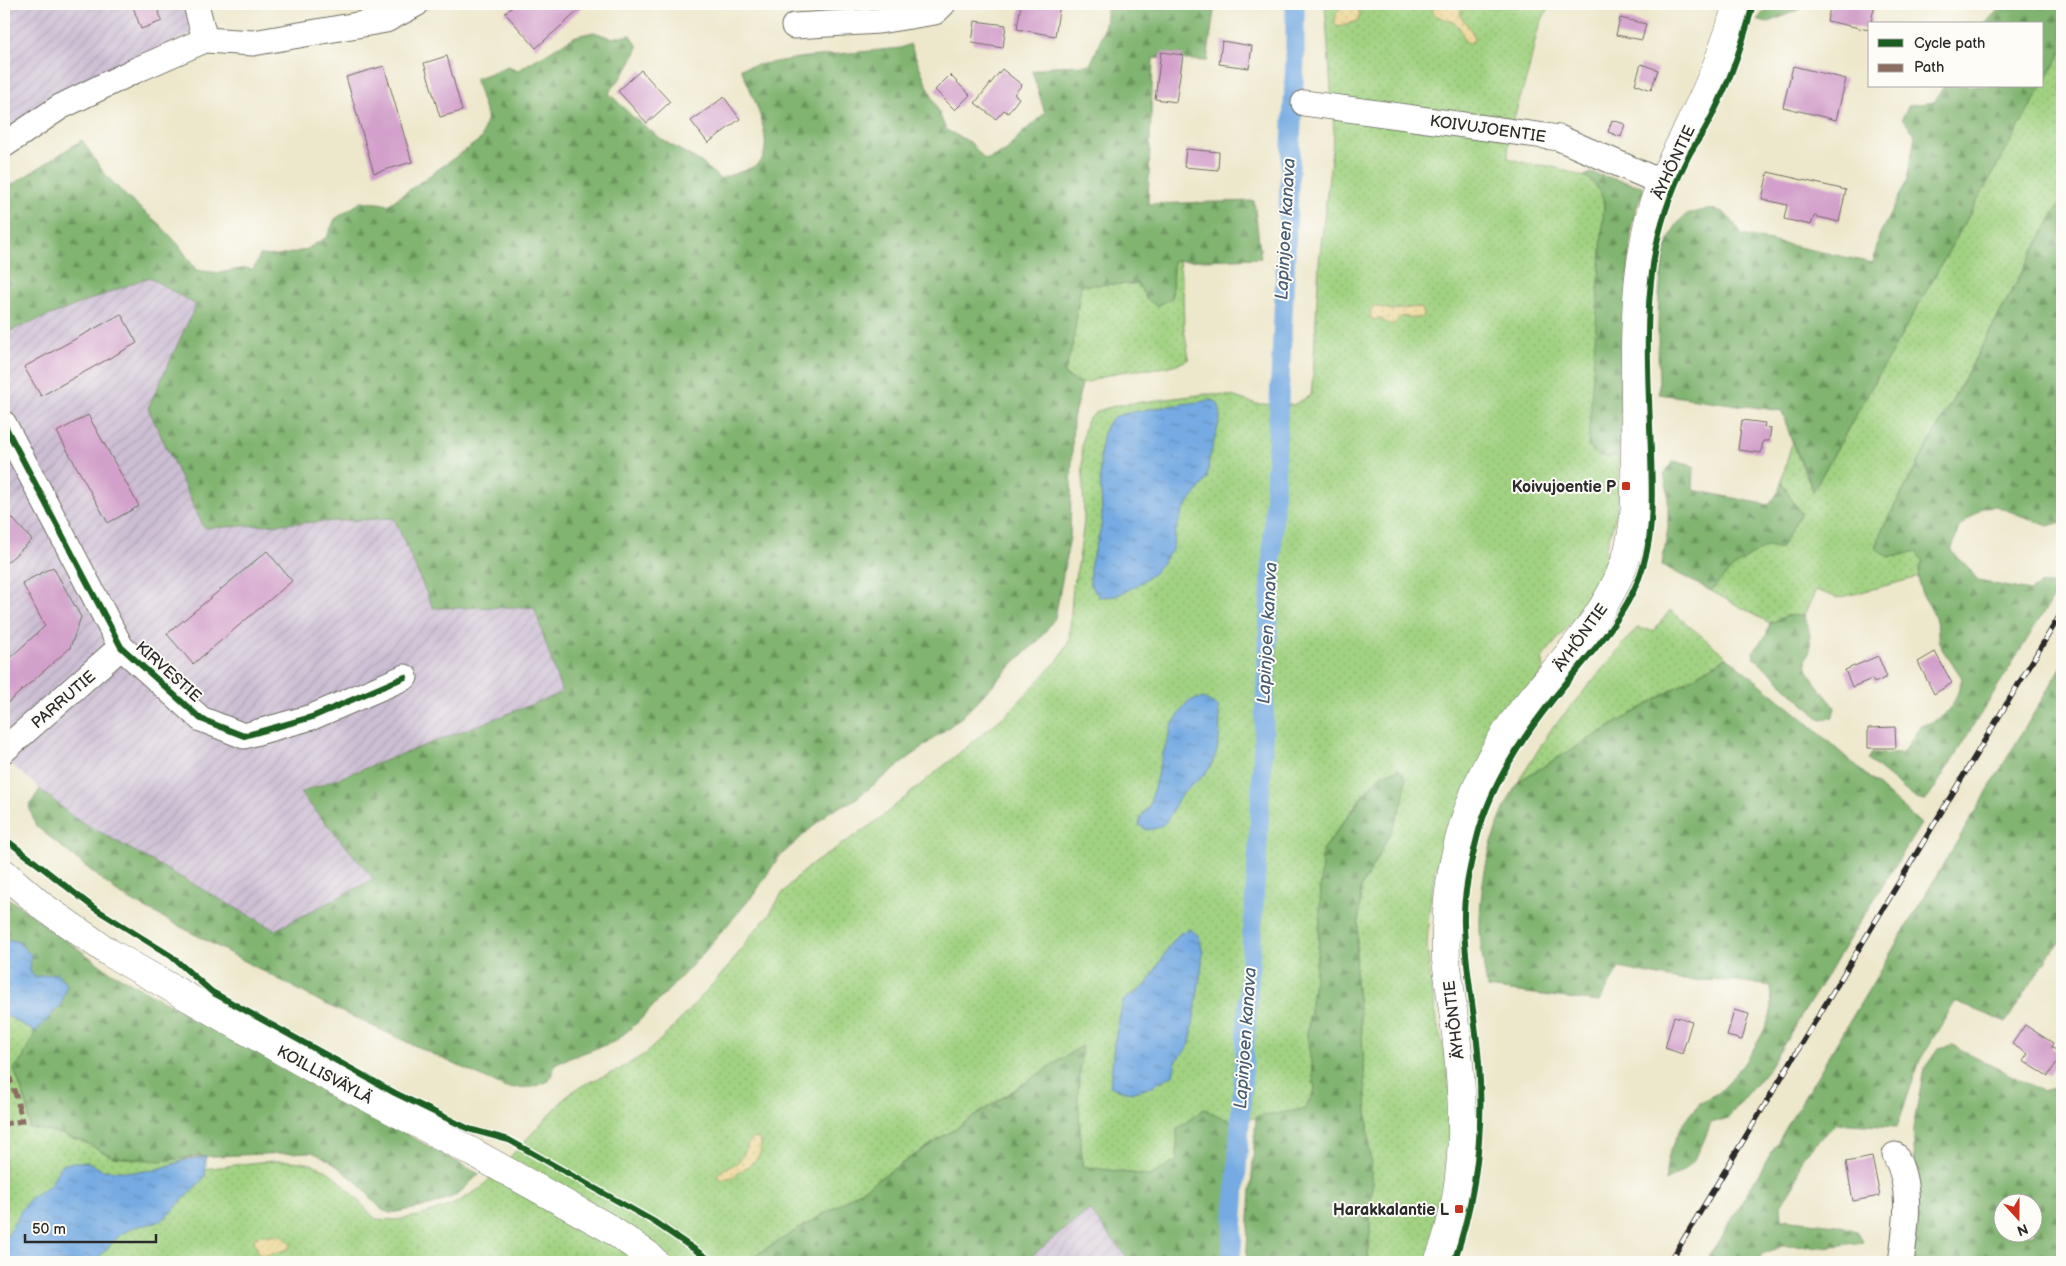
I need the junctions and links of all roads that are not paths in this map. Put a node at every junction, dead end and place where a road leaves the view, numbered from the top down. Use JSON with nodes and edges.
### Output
{"nodes":[{"id":1,"x":196,"y":4,"type":"edge"},
{"id":2,"x":416,"y":4,"type":"edge"},
{"id":3,"x":943,"y":4,"type":"edge"},
{"id":4,"x":1737,"y":4,"type":"edge"},
{"id":5,"x":794,"y":26,"type":"dead end"},
{"id":6,"x":205,"y":40,"type":"junction"},
{"id":7,"x":1304,"y":102,"type":"dead end"},
{"id":8,"x":4,"y":145,"type":"edge"},
{"id":9,"x":1663,"y":182,"type":"junction"},
{"id":10,"x":4,"y":424,"type":"edge"},
{"id":11,"x":121,"y":647,"type":"junction"},
{"id":12,"x":404,"y":677,"type":"dead end"},
{"id":13,"x":4,"y":750,"type":"edge"},
{"id":14,"x":4,"y":873,"type":"edge"},
{"id":15,"x":1895,"y":1155,"type":"dead end"},
{"id":16,"x":655,"y":1262,"type":"edge"},
{"id":17,"x":1438,"y":1262,"type":"edge"},
{"id":18,"x":1901,"y":1262,"type":"edge"}],
"edges":[{"from":1,"to":6,"type":"street"},
{"from":2,"to":6,"type":"street"},
{"from":3,"to":5,"type":"street"},
{"from":4,"to":9,"type":"main road","name":"ÄYHÖNTIE"},
{"from":6,"to":8,"type":"street"},
{"from":7,"to":9,"type":"street","name":"KOIVUJOENTIE"},
{"from":9,"to":17,"type":"main road","name":"ÄYHÖNTIE"},
{"from":10,"to":11,"type":"street","name":"KIRVESTIE"},
{"from":11,"to":12,"type":"street","name":"KIRVESTIE"},
{"from":11,"to":13,"type":"street","name":"PARRUTIE"},
{"from":14,"to":16,"type":"main road","name":"KOILLISVÄYLÄ"},
{"from":15,"to":18,"type":"street"}]}
